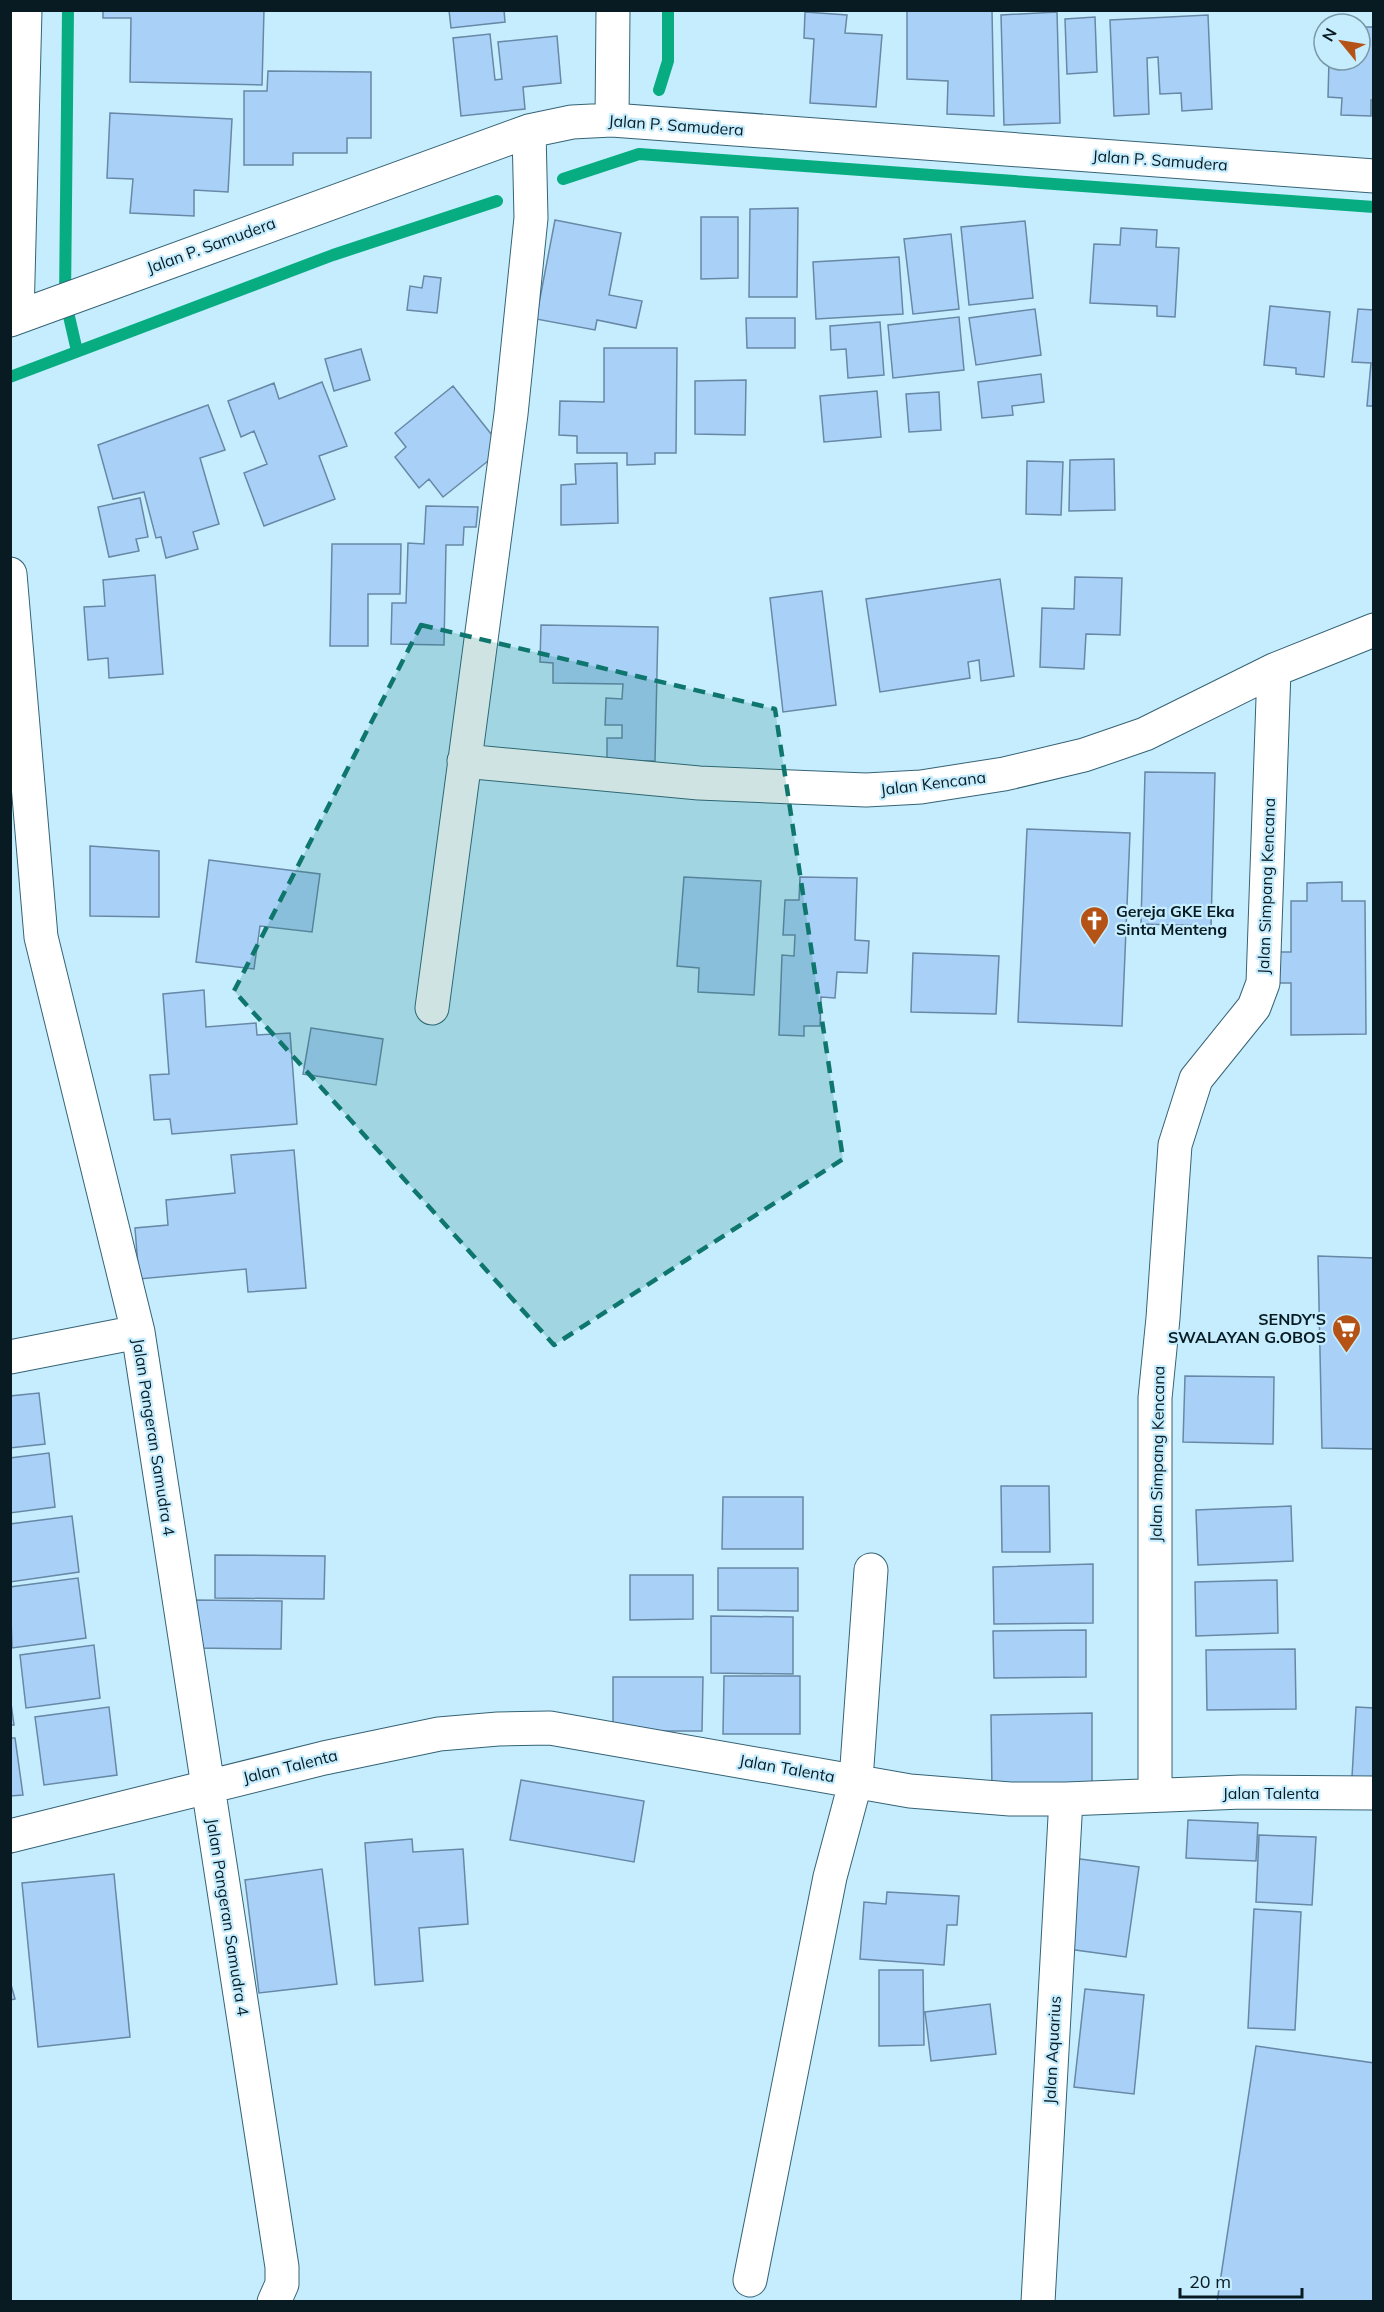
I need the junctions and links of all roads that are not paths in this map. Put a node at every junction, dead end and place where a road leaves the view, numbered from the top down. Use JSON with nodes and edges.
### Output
{"nodes":[{"id":1,"x":25,"y":10,"type":"edge"},
{"id":2,"x":613,"y":10,"type":"edge"},
{"id":3,"x":612,"y":120,"type":"junction"},
{"id":4,"x":529,"y":131,"type":"junction"},
{"id":5,"x":1374,"y":176,"type":"edge"},
{"id":6,"x":14,"y":318,"type":"edge"},
{"id":7,"x":10,"y":574,"type":"edge"},
{"id":8,"x":1374,"y":630,"type":"edge"},
{"id":9,"x":1274,"y":670,"type":"junction"},
{"id":10,"x":464,"y":761,"type":"junction"},
{"id":11,"x":432,"y":1008,"type":"dead end"},
{"id":12,"x":138,"y":1332,"type":"junction"},
{"id":13,"x":10,"y":1357,"type":"edge"},
{"id":14,"x":871,"y":1570,"type":"dead end"},
{"id":15,"x":856,"y":1780,"type":"junction"},
{"id":16,"x":208,"y":1787,"type":"junction"},
{"id":17,"x":1374,"y":1793,"type":"edge"},
{"id":18,"x":1155,"y":1795,"type":"junction"},
{"id":19,"x":1066,"y":1799,"type":"junction"},
{"id":20,"x":10,"y":1836,"type":"edge"},
{"id":21,"x":750,"y":2280,"type":"dead end"},
{"id":22,"x":274,"y":2301,"type":"edge"},
{"id":23,"x":1038,"y":2301,"type":"edge"}],
"edges":[{"from":1,"to":6,"type":"street"},
{"from":2,"to":3,"type":"street"},
{"from":3,"to":4,"type":"street","name":"Jalan P. Samudera"},
{"from":3,"to":5,"type":"street","name":"Jalan P. Samudera"},
{"from":4,"to":6,"type":"street","name":"Jalan P. Samudera"},
{"from":4,"to":10,"type":"street"},
{"from":7,"to":12,"type":"street","name":"Jalan Pangeran Samudra 4"},
{"from":8,"to":9,"type":"street","name":"Jalan Kencana"},
{"from":9,"to":10,"type":"street","name":"Jalan Kencana"},
{"from":9,"to":18,"type":"street","name":"Jalan Simpang Kencana"},
{"from":10,"to":11,"type":"street"},
{"from":12,"to":13,"type":"street"},
{"from":12,"to":16,"type":"street","name":"Jalan Pangeran Samudra 4"},
{"from":14,"to":15,"type":"street"},
{"from":15,"to":16,"type":"street","name":"Jalan Talenta"},
{"from":15,"to":19,"type":"street","name":"Jalan Talenta"},
{"from":15,"to":21,"type":"street"},
{"from":16,"to":20,"type":"street","name":"Jalan Talenta"},
{"from":16,"to":22,"type":"street","name":"Jalan Pangeran Samudra 4"},
{"from":17,"to":18,"type":"street","name":"Jalan Talenta"},
{"from":18,"to":19,"type":"street","name":"Jalan Talenta"},
{"from":19,"to":23,"type":"street","name":"Jalan Aquarius"}]}
